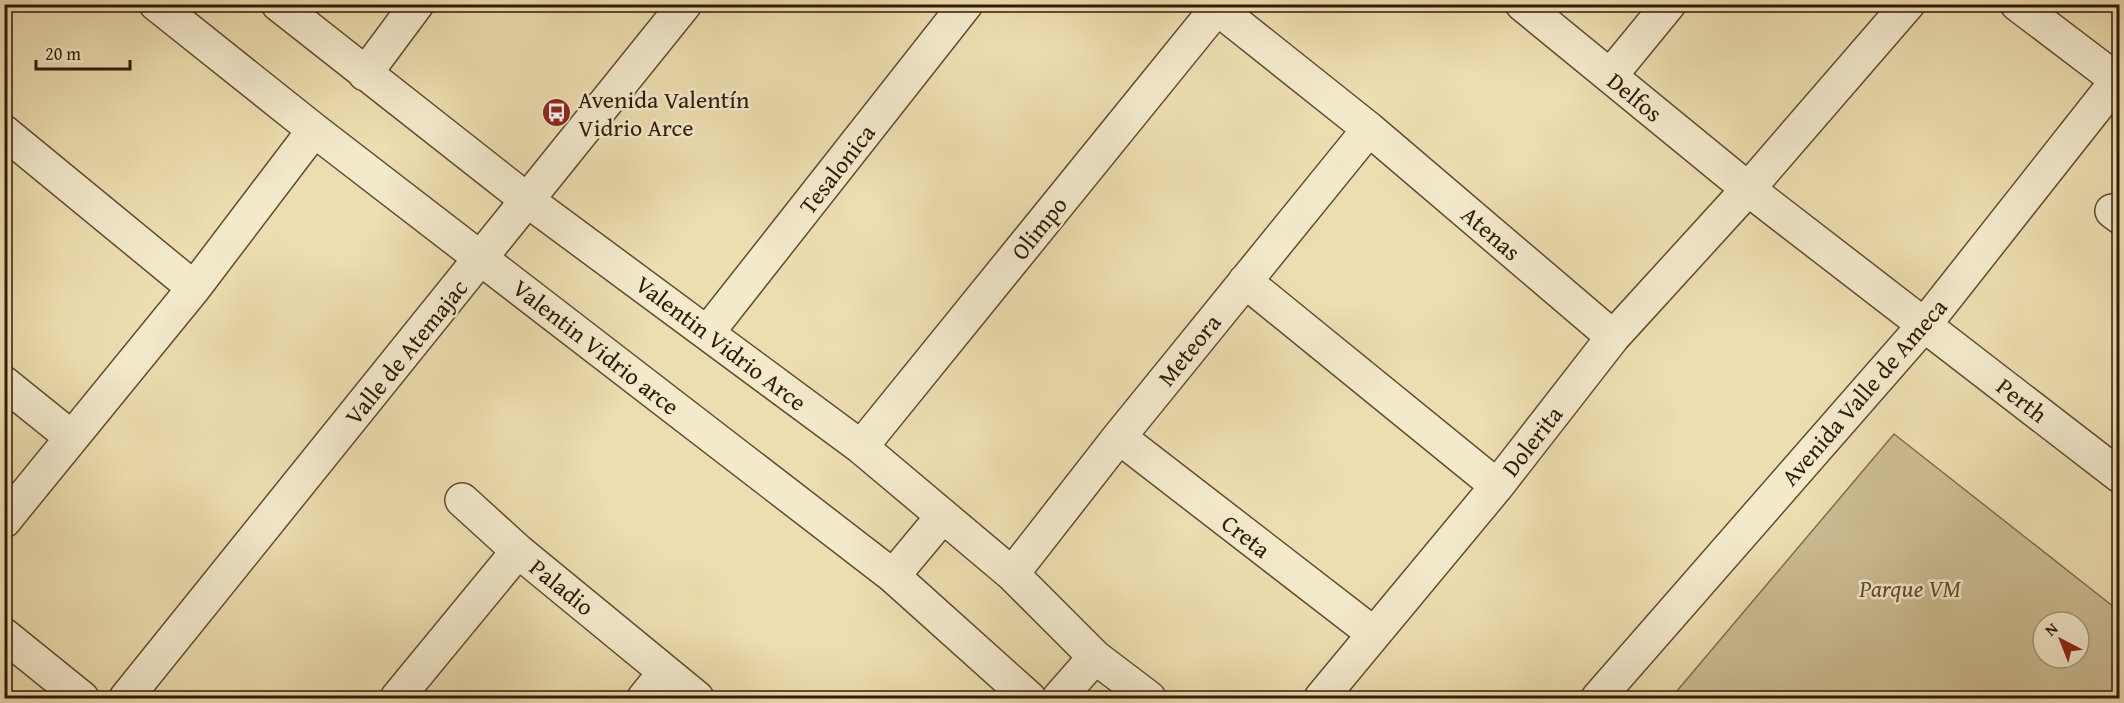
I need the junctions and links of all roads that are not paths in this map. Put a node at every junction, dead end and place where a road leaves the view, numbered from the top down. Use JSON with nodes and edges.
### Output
{"nodes":[{"id":1,"x":156,"y":4,"type":"edge"},
{"id":2,"x":278,"y":4,"type":"edge"},
{"id":3,"x":417,"y":4,"type":"edge"},
{"id":4,"x":685,"y":4,"type":"edge"},
{"id":5,"x":966,"y":4,"type":"edge"},
{"id":6,"x":1522,"y":4,"type":"edge"},
{"id":7,"x":1669,"y":4,"type":"edge"},
{"id":8,"x":1908,"y":4,"type":"edge"},
{"id":9,"x":2017,"y":4,"type":"edge"},
{"id":10,"x":1214,"y":7,"type":"edge"},
{"id":11,"x":364,"y":74,"type":"junction"},
{"id":12,"x":1610,"y":76,"type":"junction"},
{"id":13,"x":2118,"y":79,"type":"edge"},
{"id":14,"x":1369,"y":129,"type":"junction"},
{"id":15,"x":314,"y":130,"type":"junction"},
{"id":16,"x":4,"y":132,"type":"edge"},
{"id":17,"x":1748,"y":189,"type":"junction"},
{"id":18,"x":527,"y":200,"type":"junction"},
{"id":19,"x":481,"y":258,"type":"junction"},
{"id":20,"x":1245,"y":281,"type":"junction"},
{"id":21,"x":194,"y":288,"type":"junction"},
{"id":22,"x":1925,"y":324,"type":"junction"},
{"id":23,"x":707,"y":333,"type":"junction"},
{"id":24,"x":1613,"y":337,"type":"junction"},
{"id":25,"x":4,"y":383,"type":"edge"},
{"id":26,"x":71,"y":437,"type":"junction"},
{"id":27,"x":1119,"y":437,"type":"junction"},
{"id":28,"x":861,"y":447,"type":"junction"},
{"id":29,"x":2120,"y":476,"type":"edge"},
{"id":30,"x":1497,"y":486,"type":"junction"},
{"id":31,"x":462,"y":500,"type":"dead end"},
{"id":32,"x":943,"y":516,"type":"junction"},
{"id":33,"x":4,"y":521,"type":"edge"},
{"id":34,"x":518,"y":551,"type":"junction"},
{"id":35,"x":1012,"y":574,"type":"junction"},
{"id":36,"x":893,"y":576,"type":"junction"},
{"id":37,"x":4,"y":634,"type":"edge"},
{"id":38,"x":1374,"y":634,"type":"junction"},
{"id":39,"x":1095,"y":657,"type":"junction"},
{"id":40,"x":665,"y":672,"type":"junction"},
{"id":41,"x":82,"y":699,"type":"edge"},
{"id":42,"x":126,"y":699,"type":"edge"},
{"id":43,"x":397,"y":699,"type":"edge"},
{"id":44,"x":644,"y":699,"type":"edge"},
{"id":45,"x":697,"y":699,"type":"edge"},
{"id":46,"x":1029,"y":699,"type":"edge"},
{"id":47,"x":1059,"y":699,"type":"edge"},
{"id":48,"x":1149,"y":699,"type":"edge"},
{"id":49,"x":1322,"y":699,"type":"edge"},
{"id":50,"x":1598,"y":699,"type":"edge"}],
"edges":[{"from":1,"to":15,"type":"street","name":"Valentin Vidrio arce"},
{"from":2,"to":11,"type":"street","name":"Valentin Vidrio Arce"},
{"from":3,"to":11,"type":"street"},
{"from":4,"to":18,"type":"street","name":"Valle de Atemajac"},
{"from":5,"to":23,"type":"street","name":"Tesalonica"},
{"from":6,"to":12,"type":"street","name":"Delfos"},
{"from":7,"to":12,"type":"street"},
{"from":8,"to":17,"type":"street","name":"Dolerita"},
{"from":9,"to":13,"type":"street"},
{"from":10,"to":14,"type":"street","name":"Atenas"},
{"from":10,"to":28,"type":"street","name":"Olimpo"},
{"from":11,"to":18,"type":"street","name":"Valentin Vidrio Arce"},
{"from":12,"to":17,"type":"street","name":"Delfos"},
{"from":13,"to":22,"type":"street","name":"Avenida Valle de Ameca"},
{"from":14,"to":20,"type":"street","name":"Meteora"},
{"from":14,"to":24,"type":"street","name":"Atenas"},
{"from":15,"to":19,"type":"street","name":"Valentin Vidrio arce"},
{"from":15,"to":21,"type":"street"},
{"from":16,"to":21,"type":"street"},
{"from":17,"to":22,"type":"street","name":"Delfos"},
{"from":17,"to":24,"type":"street","name":"Dolerita"},
{"from":18,"to":19,"type":"street","name":"Valle de Atemajac"},
{"from":18,"to":23,"type":"street","name":"Valentin Vidrio Arce"},
{"from":19,"to":36,"type":"street","name":"Valentin Vidrio arce"},
{"from":19,"to":42,"type":"street","name":"Valle de Atemajac"},
{"from":20,"to":27,"type":"street","name":"Meteora"},
{"from":20,"to":30,"type":"street"},
{"from":21,"to":26,"type":"street"},
{"from":22,"to":29,"type":"street","name":"Perth"},
{"from":22,"to":50,"type":"street","name":"Avenida Valle de Ameca"},
{"from":23,"to":28,"type":"street","name":"Valentin Vidrio Arce"},
{"from":24,"to":30,"type":"street","name":"Dolerita"},
{"from":25,"to":26,"type":"street"},
{"from":26,"to":33,"type":"street"},
{"from":27,"to":35,"type":"street","name":"Meteora"},
{"from":27,"to":38,"type":"street","name":"Creta"},
{"from":28,"to":32,"type":"street","name":"Valentin Vidrio Arce"},
{"from":30,"to":38,"type":"street","name":"Dolerita"},
{"from":31,"to":34,"type":"street"},
{"from":32,"to":35,"type":"street","name":"Valentin Vidrio Arce"},
{"from":32,"to":36,"type":"street"},
{"from":34,"to":40,"type":"street","name":"Paladio"},
{"from":34,"to":43,"type":"street","name":"Paladio"},
{"from":35,"to":39,"type":"street","name":"Valentin Vidrio Arce"},
{"from":36,"to":46,"type":"street","name":"Valentin Vidrio arce"},
{"from":37,"to":41,"type":"street"},
{"from":38,"to":49,"type":"street","name":"Dolerita"},
{"from":39,"to":47,"type":"street"},
{"from":39,"to":48,"type":"street","name":"Valentin Vidrio Arce"},
{"from":40,"to":44,"type":"street"},
{"from":40,"to":45,"type":"street","name":"Paladio"}]}
